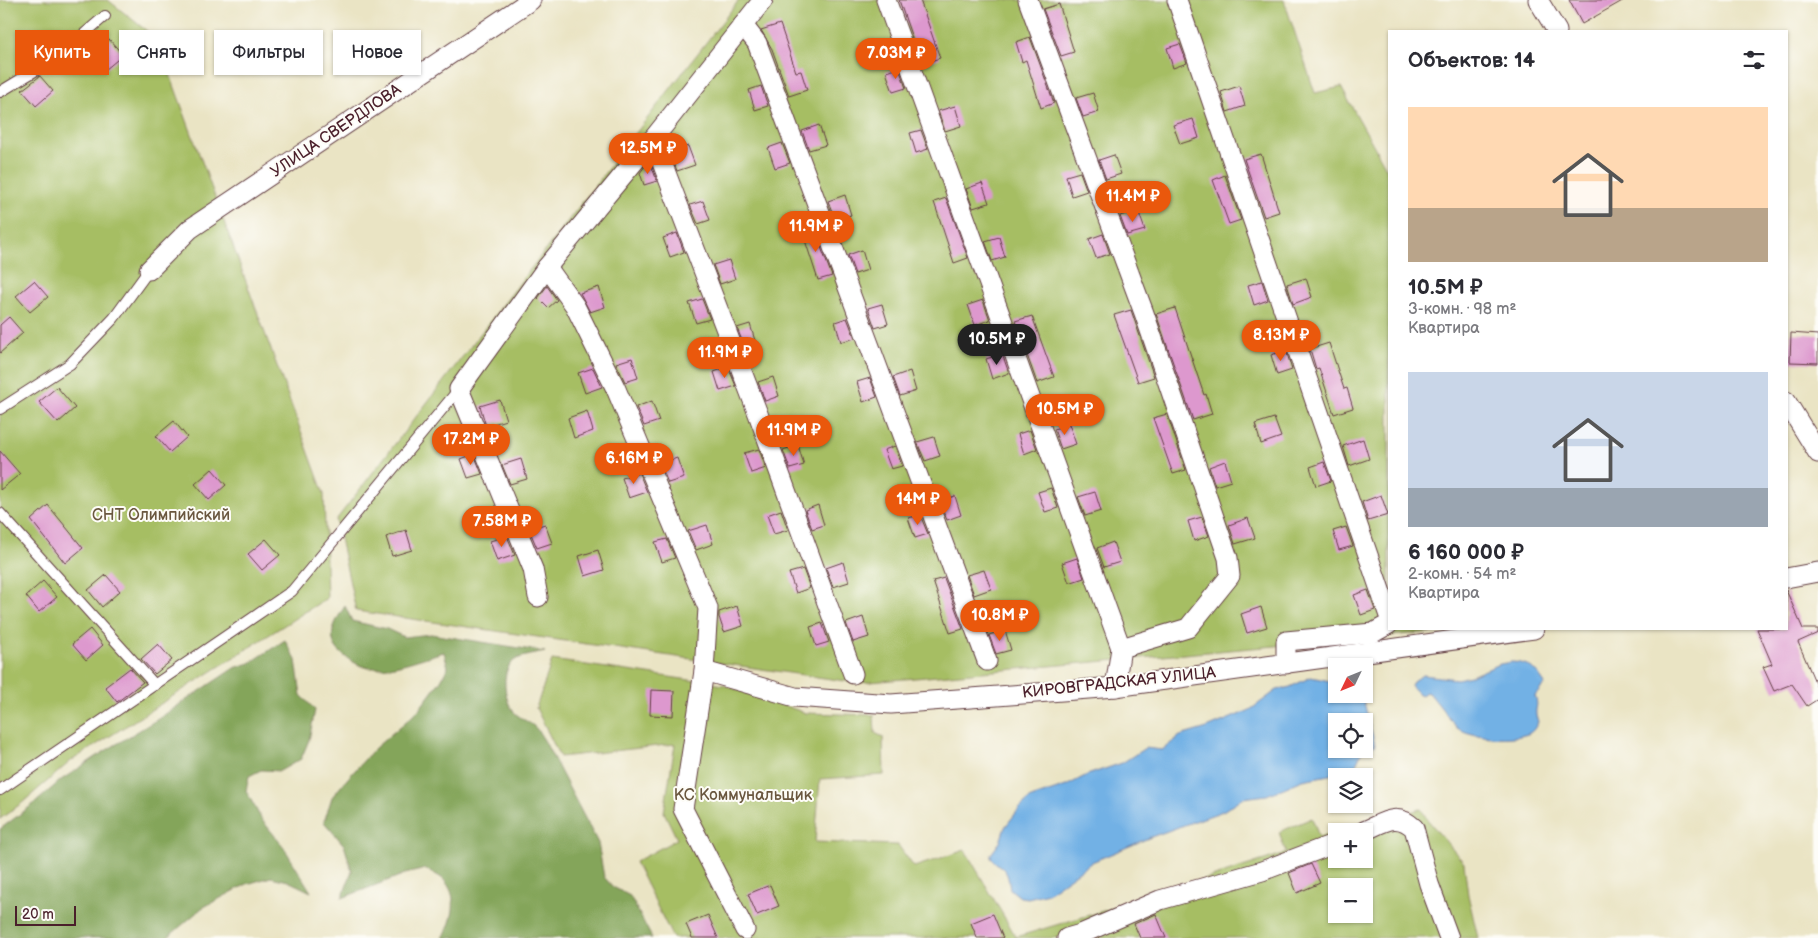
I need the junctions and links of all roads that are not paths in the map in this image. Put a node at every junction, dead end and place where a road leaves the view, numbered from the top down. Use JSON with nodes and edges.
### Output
{"nodes":[{"id":1,"x":530,"y":0,"type":"edge"},
{"id":2,"x":763,"y":0,"type":"edge"},
{"id":3,"x":886,"y":0,"type":"edge"},
{"id":4,"x":1028,"y":0,"type":"edge"},
{"id":5,"x":1177,"y":0,"type":"edge"},
{"id":6,"x":1538,"y":0,"type":"edge"},
{"id":7,"x":105,"y":16,"type":"dead end"},
{"id":8,"x":743,"y":25,"type":"junction"},
{"id":9,"x":1557,"y":30,"type":"edge"},
{"id":10,"x":0,"y":92,"type":"edge"},
{"id":11,"x":653,"y":139,"type":"junction"},
{"id":12,"x":547,"y":267,"type":"junction"},
{"id":13,"x":149,"y":270,"type":"joint"},
{"id":14,"x":459,"y":389,"type":"junction"},
{"id":15,"x":1788,"y":404,"type":"edge"},
{"id":16,"x":2,"y":405,"type":"edge"},
{"id":17,"x":1818,"y":453,"type":"edge"},
{"id":18,"x":0,"y":513,"type":"edge"},
{"id":19,"x":1818,"y":572,"type":"edge"},
{"id":20,"x":1788,"y":578,"type":"edge"},
{"id":21,"x":538,"y":598,"type":"dead end"},
{"id":22,"x":1388,"y":613,"type":"edge"},
{"id":23,"x":1388,"y":625,"type":"edge"},
{"id":24,"x":1527,"y":630,"type":"edge"},
{"id":25,"x":1121,"y":648,"type":"junction"},
{"id":26,"x":987,"y":661,"type":"dead end"},
{"id":27,"x":1286,"y":664,"type":"junction"},
{"id":28,"x":704,"y":671,"type":"junction"},
{"id":29,"x":853,"y":674,"type":"dead end"},
{"id":30,"x":155,"y":685,"type":"junction"},
{"id":31,"x":1115,"y":687,"type":"junction"},
{"id":32,"x":0,"y":790,"type":"edge"},
{"id":33,"x":1373,"y":827,"type":"edge"},
{"id":34,"x":1328,"y":846,"type":"edge"},
{"id":35,"x":745,"y":930,"type":"dead end"},
{"id":36,"x":1067,"y":938,"type":"edge"},
{"id":37,"x":1449,"y":938,"type":"edge"}],
"edges":[{"from":1,"to":13,"type":"street","name":"УЛИЦА СВЕРДЛОВА"},
{"from":2,"to":8,"type":"street"},
{"from":3,"to":25,"type":"street"},
{"from":4,"to":25,"type":"street"},
{"from":5,"to":22,"type":"street"},
{"from":6,"to":9,"type":"street"},
{"from":7,"to":10,"type":"lane"},
{"from":8,"to":11,"type":"street"},
{"from":8,"to":26,"type":"street"},
{"from":11,"to":12,"type":"street"},
{"from":11,"to":29,"type":"street"},
{"from":12,"to":14,"type":"street"},
{"from":12,"to":28,"type":"street"},
{"from":13,"to":16,"type":"lane"},
{"from":14,"to":21,"type":"street"},
{"from":14,"to":30,"type":"lane"},
{"from":15,"to":17,"type":"street"},
{"from":18,"to":30,"type":"lane"},
{"from":19,"to":20,"type":"street"},
{"from":23,"to":27,"type":"street"},
{"from":24,"to":27,"type":"street","name":"КИРОВГРАДСКАЯ УЛИЦА"},
{"from":25,"to":31,"type":"street"},
{"from":27,"to":31,"type":"street","name":"КИРОВГРАДСКАЯ УЛИЦА"},
{"from":28,"to":31,"type":"street","name":"КИРОВГРАДСКАЯ УЛИЦА"},
{"from":28,"to":35,"type":"street"},
{"from":30,"to":32,"type":"lane"},
{"from":33,"to":37,"type":"street"},
{"from":34,"to":36,"type":"street"}]}
